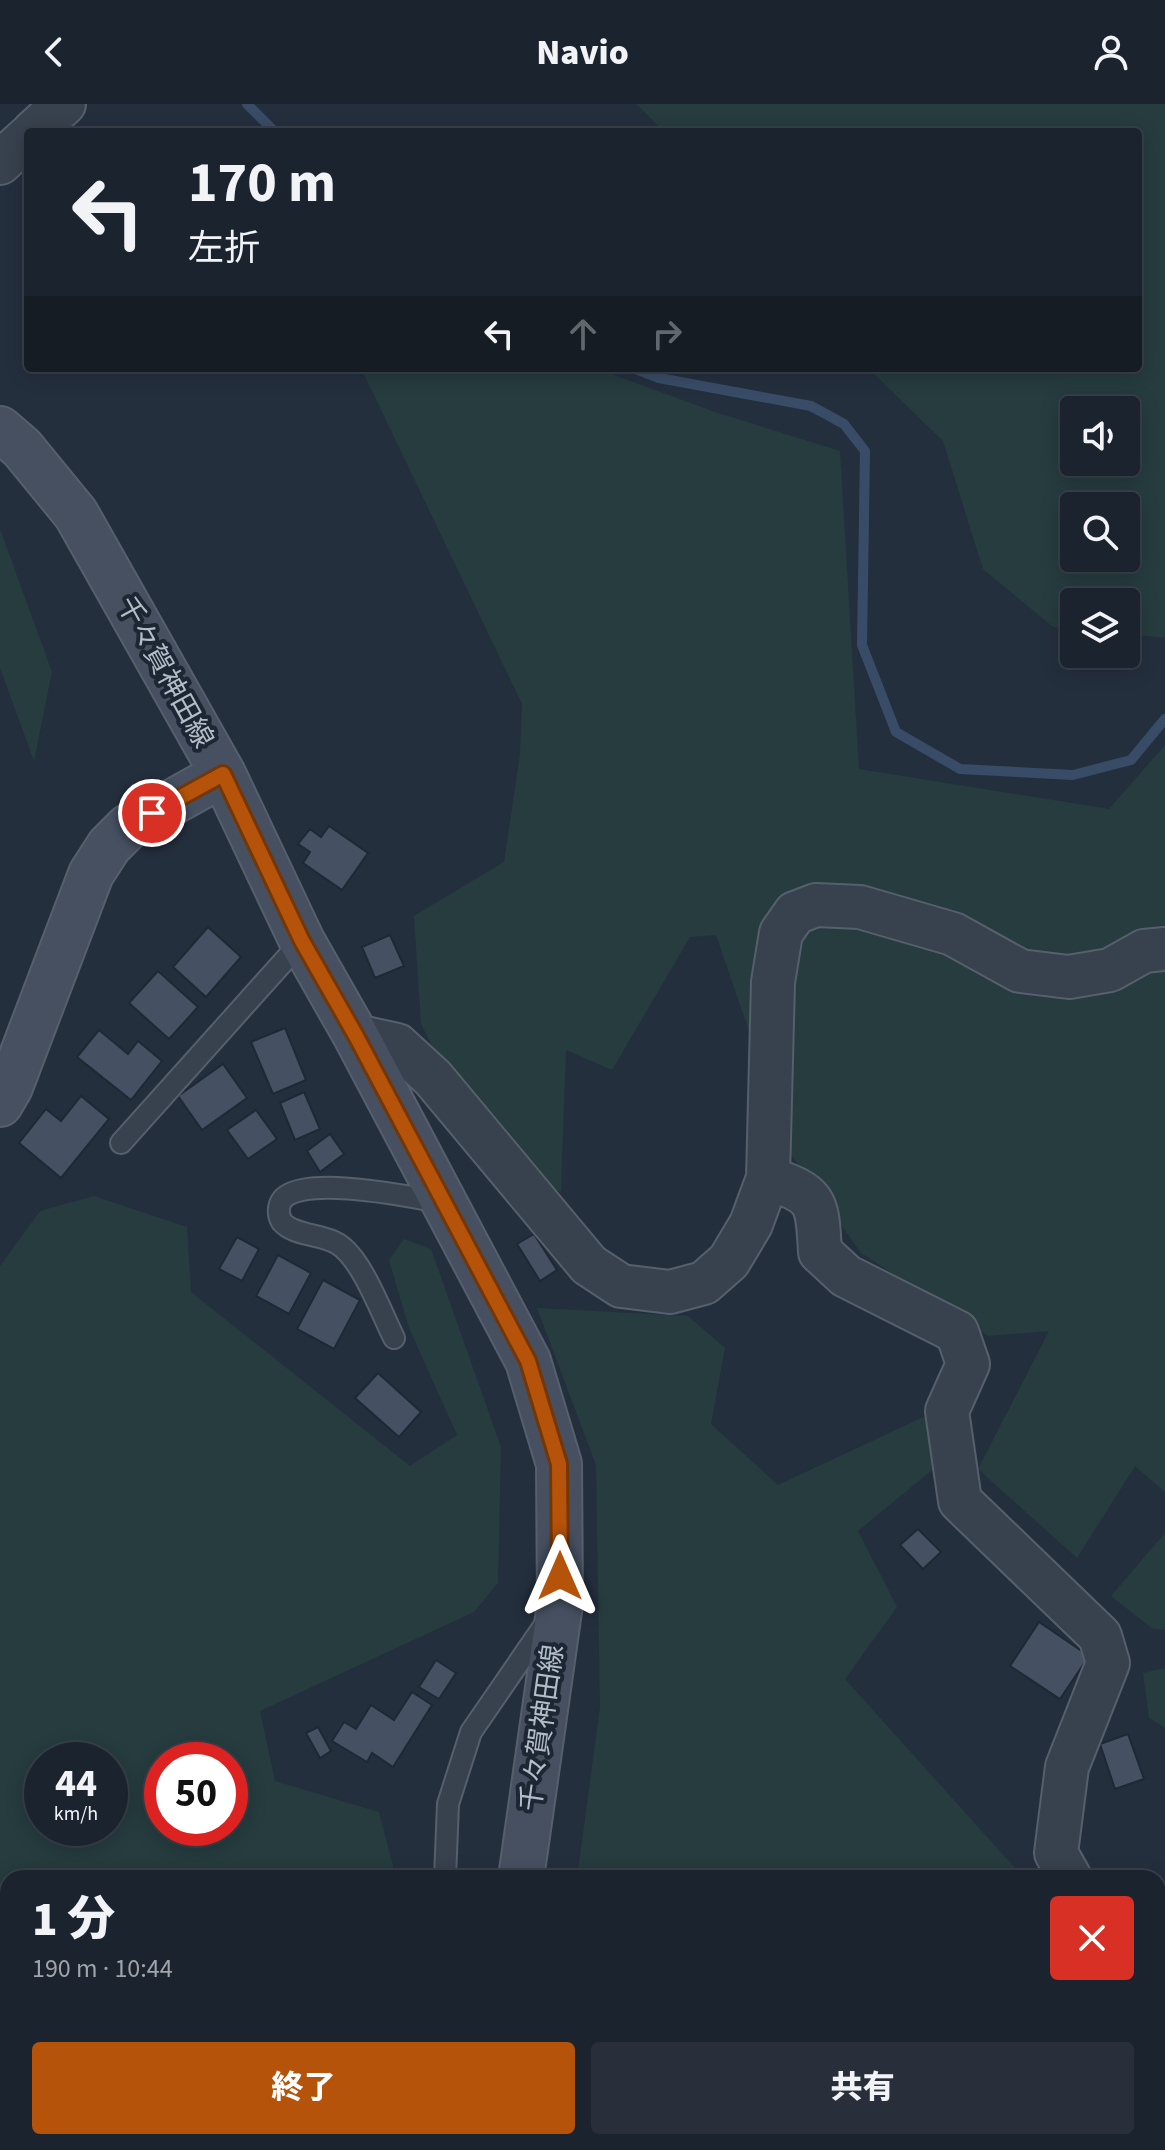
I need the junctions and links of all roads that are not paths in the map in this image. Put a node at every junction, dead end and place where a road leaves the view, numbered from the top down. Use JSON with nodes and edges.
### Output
{"nodes":[{"id":1,"x":64,"y":104,"type":"edge"},
{"id":2,"x":37,"y":128,"type":"edge"},
{"id":3,"x":24,"y":141,"type":"edge"},
{"id":4,"x":0,"y":163,"type":"edge"},
{"id":5,"x":0,"y":429,"type":"edge"},
{"id":6,"x":223,"y":774,"type":"junction"},
{"id":7,"x":302,"y":941,"type":"junction"},
{"id":8,"x":1165,"y":949,"type":"edge"},
{"id":9,"x":356,"y":1036,"type":"junction"},
{"id":10,"x":0,"y":1104,"type":"edge"},
{"id":11,"x":121,"y":1143,"type":"dead end"},
{"id":12,"x":768,"y":1178,"type":"junction"},
{"id":13,"x":444,"y":1203,"type":"junction"},
{"id":14,"x":394,"y":1338,"type":"dead end"},
{"id":15,"x":560,"y":1604,"type":"junction"},
{"id":16,"x":445,"y":1870,"type":"edge"},
{"id":17,"x":522,"y":1870,"type":"edge"},
{"id":18,"x":1066,"y":1870,"type":"edge"}],
"edges":[{"from":1,"to":2,"type":"street"},
{"from":3,"to":4,"type":"street"},
{"from":5,"to":6,"type":"main road","name":"千々賀神田線"},
{"from":6,"to":7,"type":"main road","name":"千々賀神田線"},
{"from":6,"to":10,"type":"main road"},
{"from":7,"to":9,"type":"main road","name":"千々賀神田線"},
{"from":7,"to":11,"type":"lane"},
{"from":8,"to":12,"type":"street"},
{"from":9,"to":12,"type":"street"},
{"from":9,"to":13,"type":"main road","name":"千々賀神田線"},
{"from":12,"to":18,"type":"street"},
{"from":13,"to":14,"type":"lane"},
{"from":13,"to":15,"type":"main road","name":"千々賀神田線"},
{"from":15,"to":16,"type":"lane"},
{"from":15,"to":17,"type":"main road","name":"千々賀神田線"}]}
